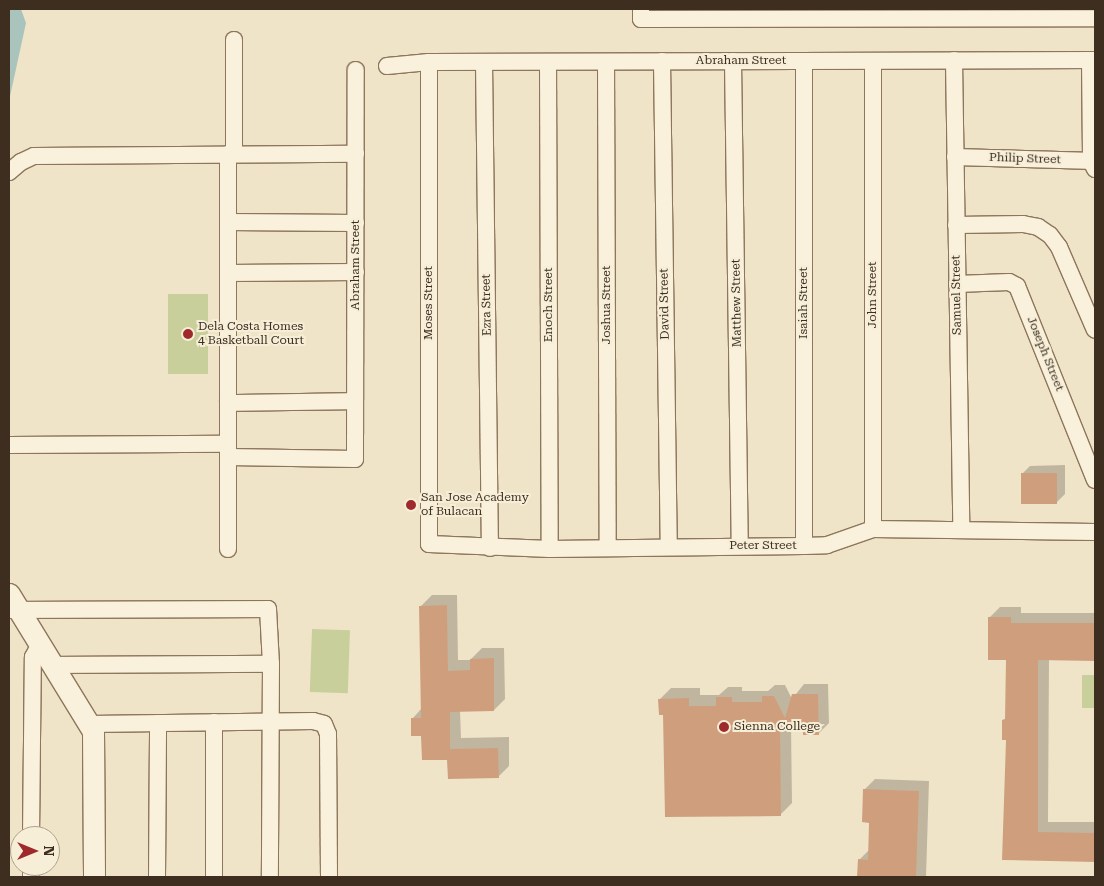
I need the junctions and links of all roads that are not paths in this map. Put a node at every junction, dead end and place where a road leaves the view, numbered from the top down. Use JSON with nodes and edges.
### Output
{"nodes":[{"id":1,"x":641,"y":14,"type":"edge"},
{"id":2,"x":758,"y":14,"type":"edge"},
{"id":3,"x":867,"y":14,"type":"edge"},
{"id":4,"x":1092,"y":15,"type":"edge"},
{"id":5,"x":234,"y":40,"type":"dead end"},
{"id":6,"x":954,"y":60,"type":"junction"},
{"id":7,"x":1093,"y":60,"type":"edge"},
{"id":8,"x":662,"y":61,"type":"junction"},
{"id":9,"x":733,"y":61,"type":"junction"},
{"id":10,"x":804,"y":61,"type":"junction"},
{"id":11,"x":873,"y":61,"type":"junction"},
{"id":12,"x":429,"y":62,"type":"junction"},
{"id":13,"x":484,"y":62,"type":"junction"},
{"id":14,"x":548,"y":62,"type":"junction"},
{"id":15,"x":606,"y":62,"type":"junction"},
{"id":16,"x":386,"y":66,"type":"dead end"},
{"id":17,"x":356,"y":70,"type":"dead end"},
{"id":18,"x":231,"y":154,"type":"junction"},
{"id":19,"x":356,"y":154,"type":"junction"},
{"id":20,"x":955,"y":157,"type":"junction"},
{"id":21,"x":1094,"y":164,"type":"edge"},
{"id":22,"x":9,"y":172,"type":"edge"},
{"id":23,"x":228,"y":222,"type":"junction"},
{"id":24,"x":356,"y":223,"type":"junction"},
{"id":25,"x":956,"y":225,"type":"junction"},
{"id":26,"x":356,"y":272,"type":"junction"},
{"id":27,"x":228,"y":273,"type":"junction"},
{"id":28,"x":957,"y":284,"type":"junction"},
{"id":29,"x":1095,"y":330,"type":"edge"},
{"id":30,"x":355,"y":401,"type":"junction"},
{"id":31,"x":228,"y":403,"type":"junction"},
{"id":32,"x":9,"y":445,"type":"edge"},
{"id":33,"x":228,"y":451,"type":"junction"},
{"id":34,"x":1095,"y":480,"type":"edge"},
{"id":35,"x":873,"y":529,"type":"junction"},
{"id":36,"x":961,"y":529,"type":"junction"},
{"id":37,"x":1095,"y":532,"type":"edge"},
{"id":38,"x":429,"y":544,"type":"joint"},
{"id":39,"x":740,"y":546,"type":"junction"},
{"id":40,"x":804,"y":546,"type":"junction"},
{"id":41,"x":669,"y":547,"type":"junction"},
{"id":42,"x":490,"y":548,"type":"junction"},
{"id":43,"x":608,"y":548,"type":"junction"},
{"id":44,"x":228,"y":549,"type":"dead end"},
{"id":45,"x":550,"y":549,"type":"junction"},
{"id":46,"x":12,"y":605,"type":"edge"},
{"id":47,"x":40,"y":644,"type":"junction"},
{"id":48,"x":53,"y":664,"type":"junction"},
{"id":49,"x":271,"y":664,"type":"junction"},
{"id":50,"x":214,"y":722,"type":"junction"},
{"id":51,"x":271,"y":722,"type":"junction"},
{"id":52,"x":158,"y":723,"type":"junction"},
{"id":53,"x":90,"y":724,"type":"junction"},
{"id":54,"x":32,"y":826,"type":"edge"},
{"id":55,"x":94,"y":877,"type":"edge"},
{"id":56,"x":157,"y":877,"type":"edge"},
{"id":57,"x":214,"y":877,"type":"edge"},
{"id":58,"x":270,"y":877,"type":"edge"},
{"id":59,"x":330,"y":877,"type":"edge"}],
"edges":[{"from":1,"to":2,"type":"street"},
{"from":2,"to":3,"type":"street"},
{"from":3,"to":4,"type":"street"},
{"from":5,"to":18,"type":"street"},
{"from":6,"to":7,"type":"street","name":"Abraham Street"},
{"from":6,"to":11,"type":"street","name":"Abraham Street"},
{"from":6,"to":20,"type":"street","name":"Samuel Street"},
{"from":7,"to":21,"type":"street"},
{"from":8,"to":9,"type":"street","name":"Abraham Street"},
{"from":8,"to":15,"type":"street","name":"Abraham Street"},
{"from":8,"to":41,"type":"street","name":"David Street"},
{"from":9,"to":10,"type":"street","name":"Abraham Street"},
{"from":9,"to":39,"type":"street","name":"Matthew Street"},
{"from":10,"to":11,"type":"street","name":"Abraham Street"},
{"from":10,"to":40,"type":"street","name":"Isaiah Street"},
{"from":11,"to":35,"type":"street","name":"John Street"},
{"from":12,"to":13,"type":"street","name":"Abraham Street"},
{"from":12,"to":16,"type":"street","name":"Abraham Street"},
{"from":12,"to":38,"type":"street","name":"Moses Street"},
{"from":13,"to":14,"type":"street","name":"Abraham Street"},
{"from":13,"to":42,"type":"street","name":"Ezra Street"},
{"from":14,"to":15,"type":"street","name":"Abraham Street"},
{"from":14,"to":45,"type":"street","name":"Enoch Street"},
{"from":15,"to":43,"type":"street","name":"Joshua Street"},
{"from":17,"to":19,"type":"street","name":"Abraham Street"},
{"from":18,"to":19,"type":"street"},
{"from":18,"to":22,"type":"street"},
{"from":18,"to":23,"type":"street"},
{"from":19,"to":24,"type":"street","name":"Abraham Street"},
{"from":20,"to":21,"type":"street","name":"Philip Street"},
{"from":20,"to":25,"type":"street","name":"Samuel Street"},
{"from":23,"to":24,"type":"street"},
{"from":23,"to":27,"type":"street"},
{"from":24,"to":26,"type":"street","name":"Abraham Street"},
{"from":25,"to":28,"type":"street","name":"Samuel Street"},
{"from":25,"to":29,"type":"street"},
{"from":26,"to":27,"type":"street"},
{"from":26,"to":30,"type":"street","name":"Abraham Street"},
{"from":27,"to":31,"type":"street"},
{"from":28,"to":34,"type":"street","name":"Joseph Street"},
{"from":28,"to":36,"type":"street","name":"Samuel Street"},
{"from":30,"to":31,"type":"street"},
{"from":30,"to":33,"type":"street","name":"Abraham Street"},
{"from":31,"to":33,"type":"street"},
{"from":32,"to":33,"type":"street"},
{"from":33,"to":44,"type":"street"},
{"from":35,"to":36,"type":"street","name":"Peter Street"},
{"from":35,"to":40,"type":"street","name":"Peter Street"},
{"from":36,"to":37,"type":"street","name":"Peter Street"},
{"from":38,"to":42,"type":"street","name":"Peter Street"},
{"from":39,"to":40,"type":"street","name":"Peter Street"},
{"from":39,"to":41,"type":"street","name":"Peter Street"},
{"from":41,"to":43,"type":"street","name":"Peter Street"},
{"from":42,"to":45,"type":"street","name":"Peter Street"},
{"from":43,"to":45,"type":"street","name":"Peter Street"},
{"from":46,"to":47,"type":"street"},
{"from":46,"to":49,"type":"street"},
{"from":47,"to":48,"type":"street"},
{"from":47,"to":54,"type":"street"},
{"from":48,"to":49,"type":"street"},
{"from":48,"to":53,"type":"street"},
{"from":49,"to":51,"type":"street"},
{"from":50,"to":51,"type":"street"},
{"from":50,"to":52,"type":"street"},
{"from":50,"to":57,"type":"street"},
{"from":51,"to":58,"type":"street"},
{"from":51,"to":59,"type":"street"},
{"from":52,"to":53,"type":"street"},
{"from":52,"to":56,"type":"street"},
{"from":53,"to":55,"type":"street"}]}
